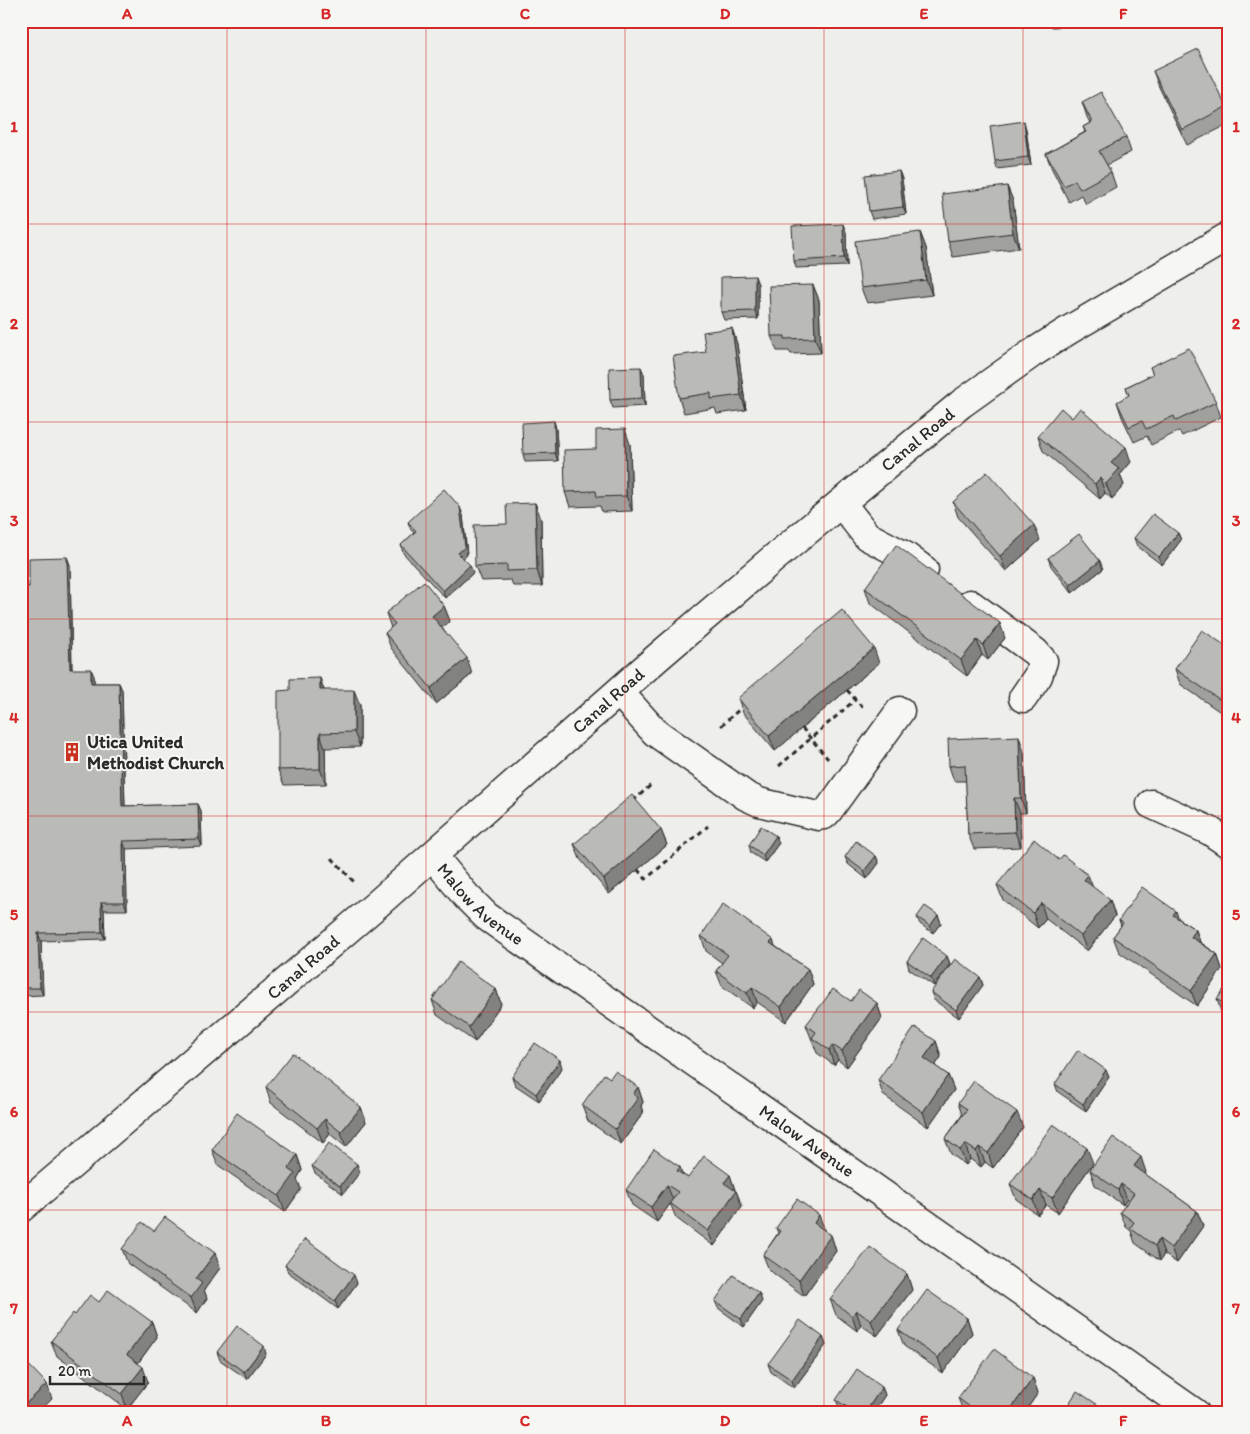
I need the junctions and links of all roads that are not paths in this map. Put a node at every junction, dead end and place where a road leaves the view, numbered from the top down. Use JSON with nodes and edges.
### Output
{"nodes":[{"id":1,"x":1229,"y":236,"type":"edge"},
{"id":2,"x":841,"y":503,"type":"junction"},
{"id":3,"x":619,"y":692,"type":"junction"},
{"id":4,"x":1023,"y":698,"type":"dead end"},
{"id":5,"x":900,"y":711,"type":"dead end"},
{"id":6,"x":1151,"y":804,"type":"dead end"},
{"id":7,"x":1229,"y":844,"type":"edge"},
{"id":8,"x":433,"y":856,"type":"junction"},
{"id":9,"x":21,"y":1208,"type":"edge"},
{"id":10,"x":1195,"y":1413,"type":"edge"}],
"edges":[{"from":1,"to":2,"type":"street","name":"Canal Road"},
{"from":2,"to":3,"type":"street","name":"Canal Road"},
{"from":2,"to":4,"type":"street"},
{"from":3,"to":5,"type":"street"},
{"from":3,"to":8,"type":"street","name":"Canal Road"},
{"from":6,"to":7,"type":"street"},
{"from":8,"to":9,"type":"street","name":"Canal Road"},
{"from":8,"to":10,"type":"street","name":"Malow Avenue"}]}
